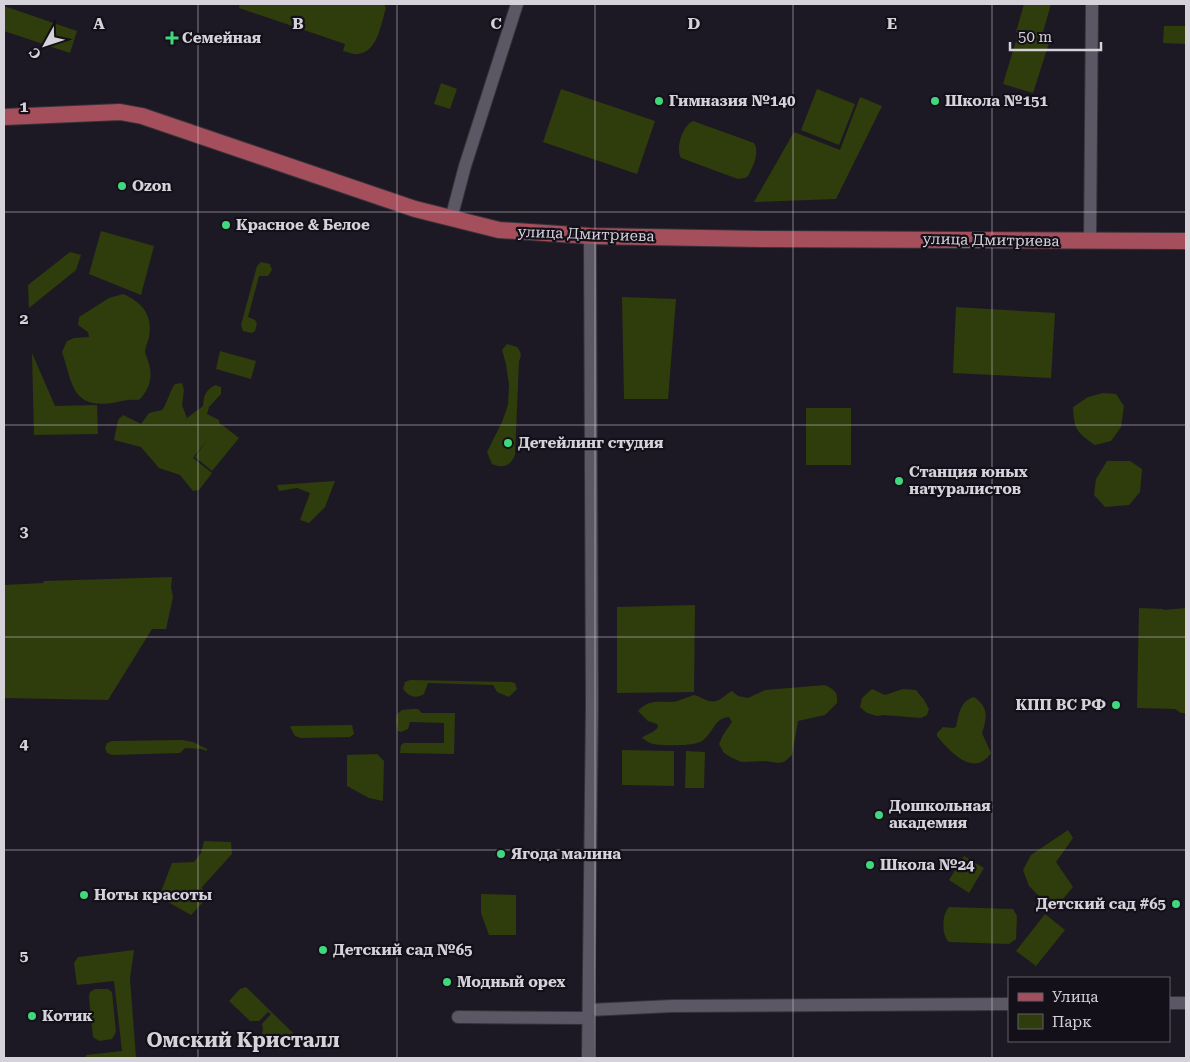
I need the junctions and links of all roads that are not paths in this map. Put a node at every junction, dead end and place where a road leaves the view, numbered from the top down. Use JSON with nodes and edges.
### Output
{"nodes":[{"id":1,"x":517,"y":4,"type":"edge"},
{"id":2,"x":1092,"y":4,"type":"edge"},
{"id":3,"x":4,"y":117,"type":"edge"},
{"id":4,"x":451,"y":219,"type":"junction"},
{"id":5,"x":590,"y":236,"type":"junction"},
{"id":6,"x":1090,"y":241,"type":"junction"},
{"id":7,"x":1186,"y":241,"type":"edge"},
{"id":8,"x":1170,"y":1003,"type":"edge"},
{"id":9,"x":1186,"y":1003,"type":"edge"},
{"id":10,"x":1008,"y":1004,"type":"edge"},
{"id":11,"x":588,"y":1014,"type":"junction"},
{"id":12,"x":458,"y":1017,"type":"dead end"},
{"id":13,"x":588,"y":1058,"type":"edge"}],
"edges":[{"from":1,"to":4,"type":"street"},
{"from":2,"to":6,"type":"street"},
{"from":3,"to":4,"type":"main road","name":"улица Дмитриева"},
{"from":4,"to":5,"type":"main road","name":"улица Дмитриева"},
{"from":5,"to":6,"type":"main road","name":"улица Дмитриева"},
{"from":5,"to":11,"type":"street"},
{"from":6,"to":7,"type":"main road","name":"улица Дмитриева"},
{"from":8,"to":9,"type":"street"},
{"from":10,"to":11,"type":"street"},
{"from":11,"to":12,"type":"street"},
{"from":11,"to":13,"type":"street"}]}
